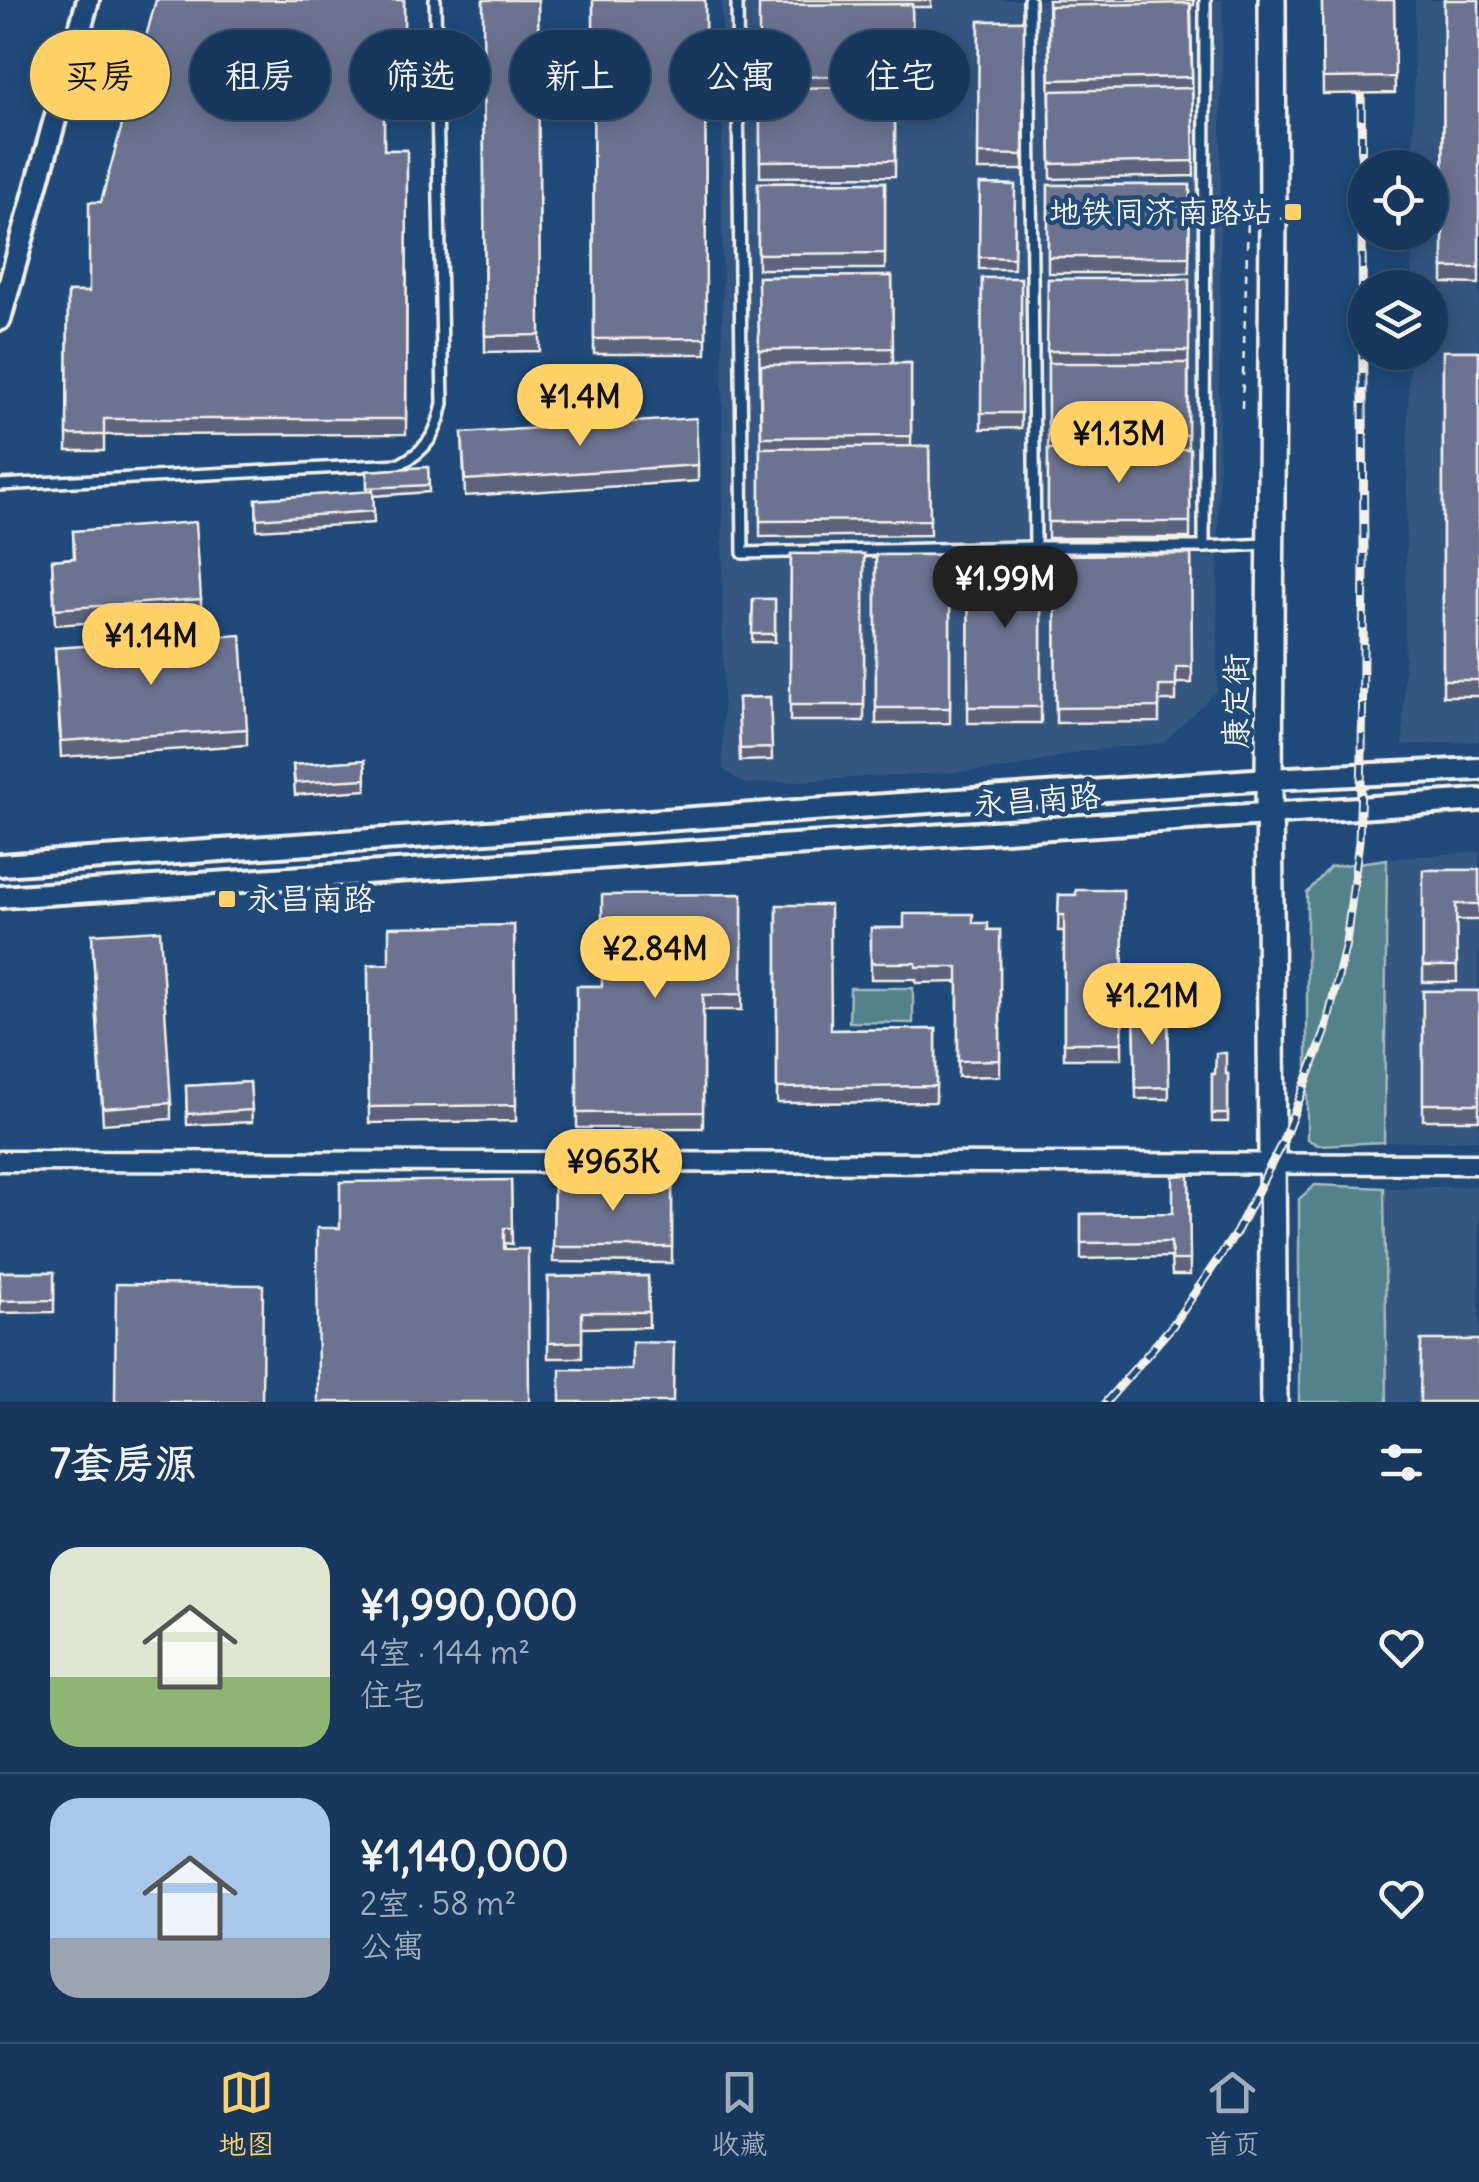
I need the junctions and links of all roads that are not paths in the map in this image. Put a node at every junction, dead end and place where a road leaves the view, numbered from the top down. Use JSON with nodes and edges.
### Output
{"nodes":[{"id":1,"x":88,"y":0,"type":"edge"},
{"id":2,"x":435,"y":0,"type":"edge"},
{"id":3,"x":737,"y":0,"type":"edge"},
{"id":4,"x":1029,"y":0,"type":"edge"},
{"id":5,"x":1205,"y":0,"type":"edge"},
{"id":6,"x":1272,"y":0,"type":"edge"},
{"id":7,"x":0,"y":319,"type":"edge"},
{"id":8,"x":0,"y":485,"type":"edge"},
{"id":9,"x":1269,"y":544,"type":"junction"},
{"id":10,"x":1035,"y":547,"type":"junction"},
{"id":11,"x":1204,"y":548,"type":"junction"},
{"id":12,"x":1479,"y":769,"type":"edge"},
{"id":13,"x":1268,"y":779,"type":"junction"},
{"id":14,"x":1479,"y":800,"type":"edge"},
{"id":15,"x":1270,"y":815,"type":"junction"},
{"id":16,"x":0,"y":865,"type":"edge"},
{"id":17,"x":0,"y":897,"type":"edge"},
{"id":18,"x":0,"y":1162,"type":"edge"},
{"id":19,"x":1270,"y":1164,"type":"junction"},
{"id":20,"x":1479,"y":1164,"type":"edge"},
{"id":21,"x":1274,"y":1402,"type":"edge"}],
"edges":[{"from":1,"to":7,"type":"street"},
{"from":2,"to":8,"type":"lane"},
{"from":3,"to":10,"type":"lane"},
{"from":4,"to":10,"type":"lane"},
{"from":5,"to":11,"type":"lane"},
{"from":6,"to":9,"type":"main road","name":"康定街"},
{"from":9,"to":11,"type":"lane"},
{"from":9,"to":13,"type":"main road","name":"康定街"},
{"from":10,"to":11,"type":"lane"},
{"from":12,"to":13,"type":"street","name":"永昌南路"},
{"from":13,"to":15,"type":"main road","name":"康定街"},
{"from":13,"to":16,"type":"street","name":"永昌南路"},
{"from":14,"to":15,"type":"street","name":"永昌南路"},
{"from":15,"to":17,"type":"street","name":"永昌南路"},
{"from":15,"to":19,"type":"main road","name":"康定街"},
{"from":18,"to":19,"type":"street"},
{"from":19,"to":20,"type":"street"},
{"from":19,"to":21,"type":"main road","name":"康定街"}]}
